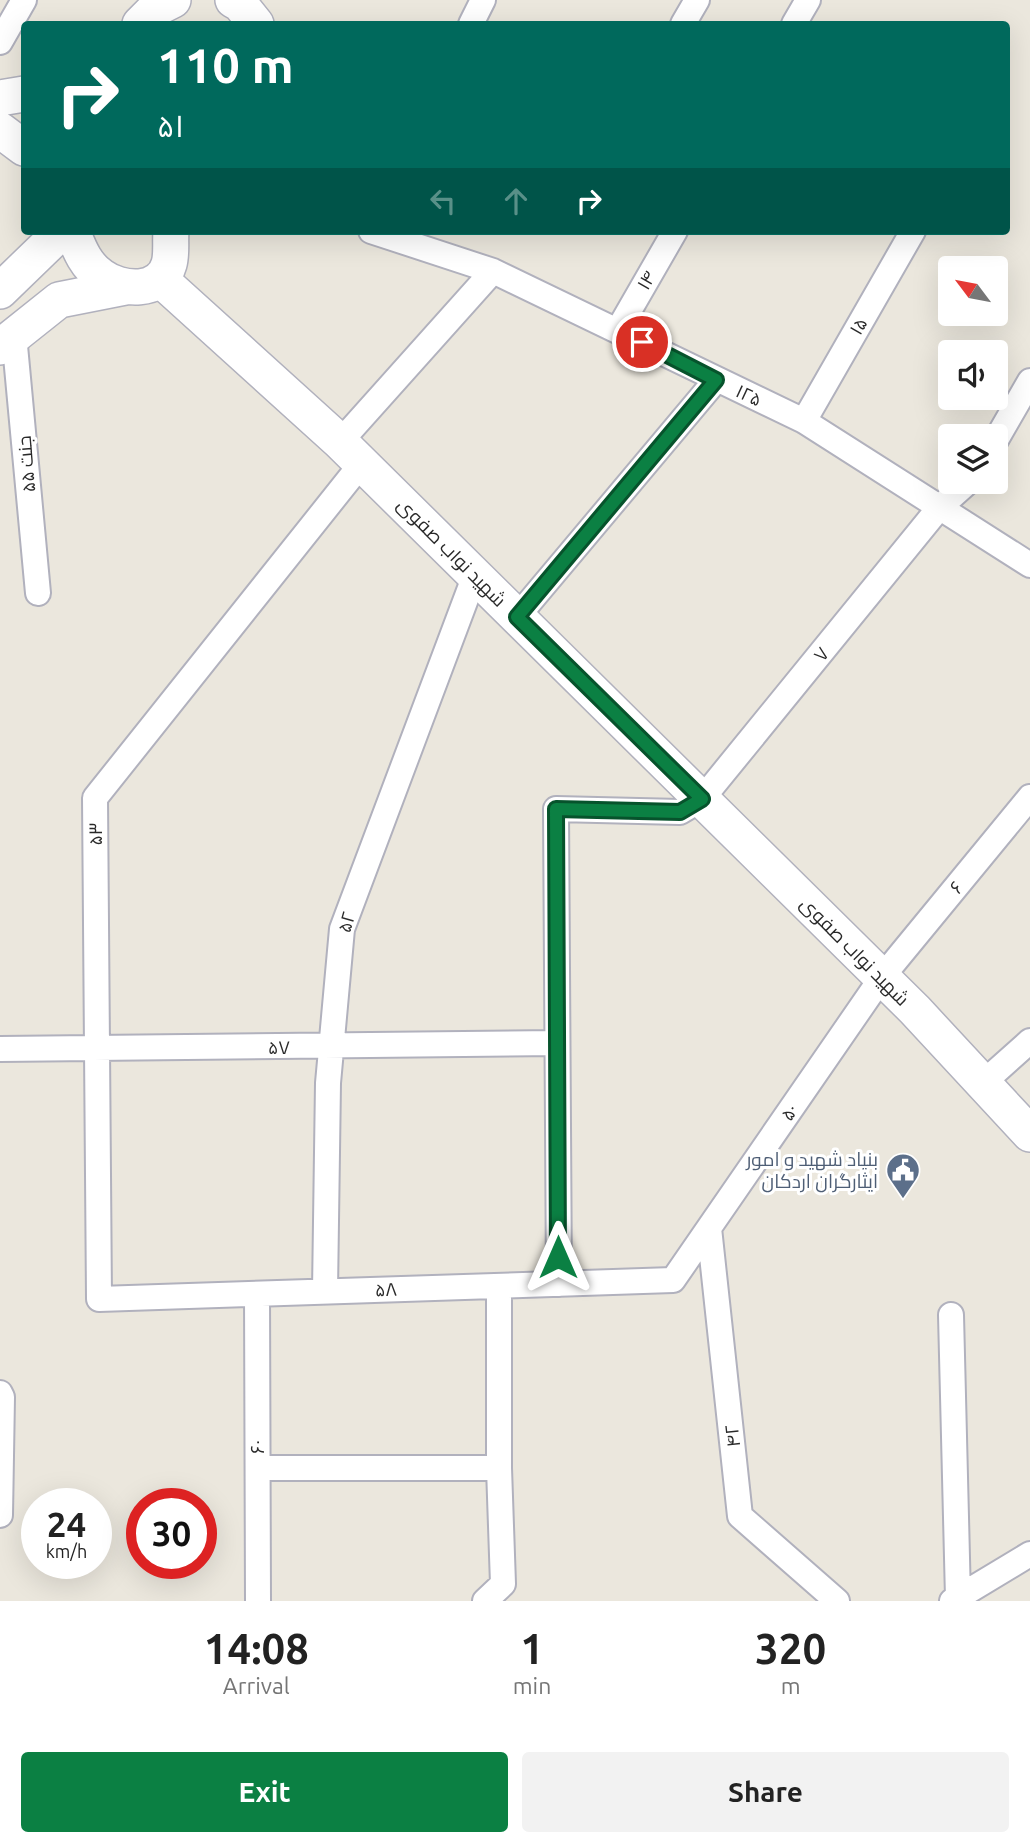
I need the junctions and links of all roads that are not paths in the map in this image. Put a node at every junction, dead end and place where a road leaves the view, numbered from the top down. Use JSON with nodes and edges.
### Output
{"nodes":[{"id":1,"x":23,"y":0,"type":"edge"},
{"id":2,"x":233,"y":0,"type":"edge"},
{"id":3,"x":276,"y":0,"type":"edge"},
{"id":4,"x":484,"y":0,"type":"edge"},
{"id":5,"x":697,"y":0,"type":"edge"},
{"id":6,"x":808,"y":0,"type":"edge"},
{"id":7,"x":254,"y":21,"type":"edge"},
{"id":8,"x":267,"y":21,"type":"edge"},
{"id":9,"x":473,"y":21,"type":"edge"},
{"id":10,"x":685,"y":21,"type":"edge"},
{"id":11,"x":796,"y":21,"type":"edge"},
{"id":12,"x":0,"y":41,"type":"edge"},
{"id":13,"x":21,"y":94,"type":"edge"},
{"id":14,"x":0,"y":98,"type":"edge"},
{"id":15,"x":0,"y":130,"type":"edge"},
{"id":16,"x":21,"y":146,"type":"edge"},
{"id":17,"x":58,"y":235,"type":"edge"},
{"id":18,"x":74,"y":235,"type":"edge"},
{"id":19,"x":171,"y":235,"type":"edge"},
{"id":20,"x":383,"y":235,"type":"edge"},
{"id":21,"x":673,"y":235,"type":"edge"},
{"id":22,"x":911,"y":235,"type":"edge"},
{"id":23,"x":493,"y":271,"type":"junction"},
{"id":24,"x":160,"y":279,"type":"junction"},
{"id":25,"x":125,"y":287,"type":"junction"},
{"id":26,"x":0,"y":291,"type":"edge"},
{"id":27,"x":618,"y":330,"type":"junction"},
{"id":28,"x":7,"y":341,"type":"edge"},
{"id":29,"x":716,"y":380,"type":"junction"},
{"id":30,"x":1030,"y":381,"type":"edge"},
{"id":31,"x":804,"y":421,"type":"junction"},
{"id":32,"x":1005,"y":424,"type":"edge"},
{"id":33,"x":351,"y":452,"type":"junction"},
{"id":34,"x":955,"y":494,"type":"edge"},
{"id":35,"x":939,"y":508,"type":"junction"},
{"id":36,"x":1030,"y":565,"type":"edge"},
{"id":37,"x":475,"y":575,"type":"junction"},
{"id":38,"x":38,"y":593,"type":"dead end"},
{"id":39,"x":517,"y":617,"type":"junction"},
{"id":40,"x":1030,"y":797,"type":"edge"},
{"id":41,"x":702,"y":799,"type":"junction"},
{"id":42,"x":881,"y":977,"type":"junction"},
{"id":43,"x":1030,"y":1041,"type":"edge"},
{"id":44,"x":557,"y":1043,"type":"junction"},
{"id":45,"x":332,"y":1046,"type":"junction"},
{"id":46,"x":97,"y":1047,"type":"junction"},
{"id":47,"x":0,"y":1049,"type":"edge"},
{"id":48,"x":983,"y":1083,"type":"junction"},
{"id":49,"x":1030,"y":1134,"type":"edge"},
{"id":50,"x":709,"y":1228,"type":"junction"},
{"id":51,"x":673,"y":1280,"type":"joint"},
{"id":52,"x":559,"y":1284,"type":"junction"},
{"id":53,"x":499,"y":1286,"type":"junction"},
{"id":54,"x":325,"y":1291,"type":"junction"},
{"id":55,"x":257,"y":1294,"type":"junction"},
{"id":56,"x":99,"y":1299,"type":"joint"},
{"id":57,"x":951,"y":1315,"type":"dead end"},
{"id":58,"x":1,"y":1396,"type":"edge"},
{"id":59,"x":258,"y":1468,"type":"junction"},
{"id":60,"x":499,"y":1468,"type":"junction"},
{"id":61,"x":0,"y":1515,"type":"edge"},
{"id":62,"x":1030,"y":1554,"type":"edge"},
{"id":63,"x":955,"y":1599,"type":"edge"},
{"id":64,"x":258,"y":1601,"type":"edge"},
{"id":65,"x":485,"y":1601,"type":"edge"},
{"id":66,"x":837,"y":1601,"type":"edge"}],
"edges":[{"from":1,"to":12,"type":"street"},
{"from":2,"to":7,"type":"street"},
{"from":3,"to":8,"type":"street"},
{"from":4,"to":9,"type":"street"},
{"from":5,"to":10,"type":"street"},
{"from":6,"to":11,"type":"street"},
{"from":13,"to":14,"type":"street"},
{"from":15,"to":16,"type":"street"},
{"from":17,"to":26,"type":"street"},
{"from":18,"to":25,"type":"street"},
{"from":19,"to":24,"type":"street"},
{"from":20,"to":23,"type":"street","name":"۱۲۵"},
{"from":21,"to":27,"type":"street","name":"۱۴"},
{"from":22,"to":31,"type":"street","name":"۱۵"},
{"from":23,"to":27,"type":"street","name":"۱۲۵"},
{"from":23,"to":33,"type":"street","name":"۵۳"},
{"from":24,"to":25,"type":"street"},
{"from":24,"to":33,"type":"street","name":"شهید نواب صفوی"},
{"from":25,"to":28,"type":"street"},
{"from":27,"to":29,"type":"street","name":"۱۲۵"},
{"from":28,"to":38,"type":"street","name":"جنت ۵۵"},
{"from":29,"to":31,"type":"street","name":"۱۲۵"},
{"from":29,"to":39,"type":"street"},
{"from":30,"to":32,"type":"street"},
{"from":31,"to":35,"type":"street","name":"۱۲۵"},
{"from":33,"to":37,"type":"street","name":"شهید نواب صفوی"},
{"from":33,"to":46,"type":"street","name":"۵۳"},
{"from":34,"to":35,"type":"street","name":"۷"},
{"from":35,"to":36,"type":"street","name":"۱۲۵"},
{"from":35,"to":41,"type":"street","name":"۷"},
{"from":37,"to":39,"type":"street","name":"شهید نواب صفوی"},
{"from":37,"to":45,"type":"street","name":"۵۲"},
{"from":39,"to":41,"type":"street","name":"شهید نواب صفوی"},
{"from":40,"to":42,"type":"street","name":"۶"},
{"from":41,"to":42,"type":"street","name":"شهید نواب صفوی"},
{"from":41,"to":44,"type":"street"},
{"from":42,"to":48,"type":"street","name":"شهید نواب صفوی"},
{"from":42,"to":50,"type":"street","name":"۵۰"},
{"from":43,"to":48,"type":"street"},
{"from":44,"to":45,"type":"street","name":"۵۷"},
{"from":44,"to":52,"type":"street"},
{"from":45,"to":46,"type":"street","name":"۵۷"},
{"from":45,"to":54,"type":"street","name":"۵۲"},
{"from":46,"to":47,"type":"street","name":"۵۷"},
{"from":46,"to":56,"type":"street","name":"۵۳"},
{"from":48,"to":49,"type":"street","name":"شهید نواب صفوی"},
{"from":50,"to":51,"type":"street","name":"۵۰"},
{"from":50,"to":66,"type":"street","name":"۴۲"},
{"from":51,"to":52,"type":"street","name":"۵۸"},
{"from":52,"to":53,"type":"street","name":"۵۸"},
{"from":53,"to":54,"type":"street","name":"۵۸"},
{"from":53,"to":60,"type":"street"},
{"from":54,"to":55,"type":"street","name":"۵۸"},
{"from":55,"to":56,"type":"street","name":"۵۸"},
{"from":55,"to":59,"type":"street","name":"۶۰"},
{"from":57,"to":63,"type":"street"},
{"from":58,"to":61,"type":"street"},
{"from":59,"to":60,"type":"street"},
{"from":59,"to":64,"type":"street","name":"۶۰"},
{"from":60,"to":65,"type":"street"},
{"from":62,"to":63,"type":"street"}]}
